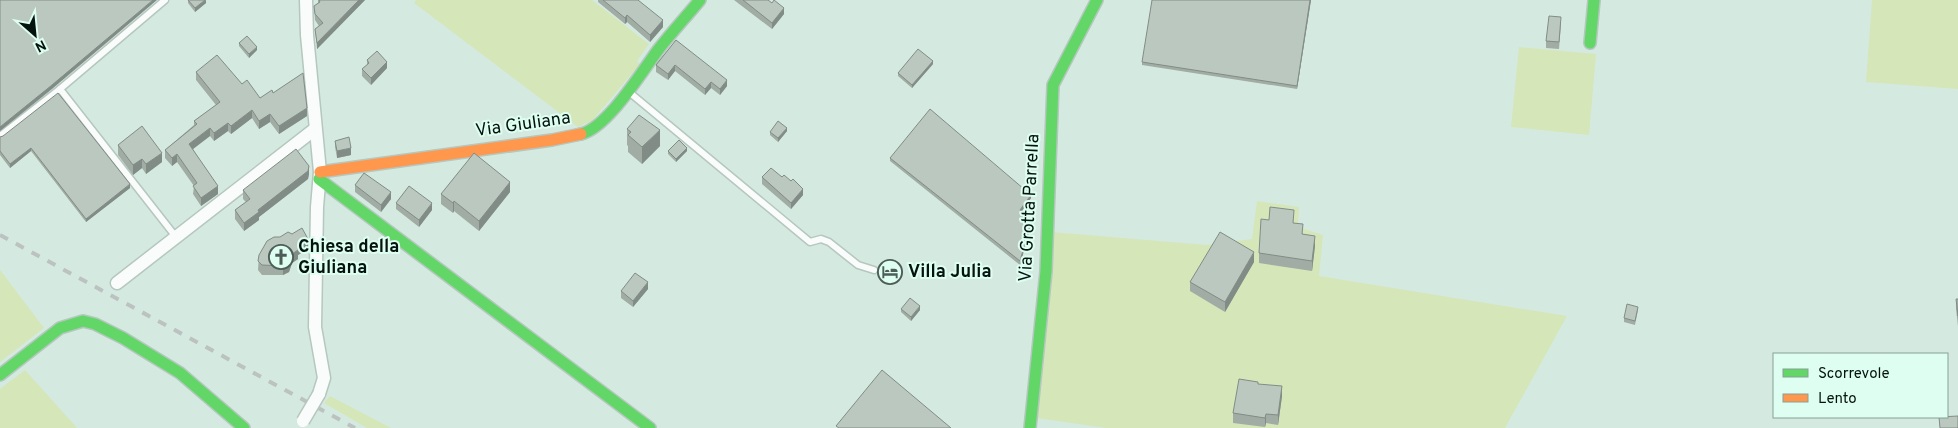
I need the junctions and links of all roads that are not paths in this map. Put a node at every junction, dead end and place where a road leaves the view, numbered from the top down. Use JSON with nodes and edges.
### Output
{"nodes":[{"id":1,"x":165,"y":0,"type":"edge"},
{"id":2,"x":306,"y":0,"type":"edge"},
{"id":3,"x":700,"y":0,"type":"edge"},
{"id":4,"x":1097,"y":0,"type":"edge"},
{"id":5,"x":1594,"y":0,"type":"edge"},
{"id":6,"x":1590,"y":43,"type":"dead end"},
{"id":7,"x":60,"y":88,"type":"junction"},
{"id":8,"x":628,"y":91,"type":"junction"},
{"id":9,"x":315,"y":128,"type":"junction"},
{"id":10,"x":0,"y":136,"type":"edge"},
{"id":11,"x":320,"y":175,"type":"junction"},
{"id":12,"x":176,"y":237,"type":"junction"},
{"id":13,"x":874,"y":270,"type":"dead end"},
{"id":14,"x":117,"y":283,"type":"dead end"},
{"id":15,"x":0,"y":374,"type":"edge"},
{"id":16,"x":301,"y":425,"type":"edge"},
{"id":17,"x":244,"y":428,"type":"edge"},
{"id":18,"x":650,"y":428,"type":"edge"},
{"id":19,"x":1030,"y":428,"type":"edge"}],
"edges":[{"from":1,"to":7,"type":"lane"},
{"from":2,"to":9,"type":"street"},
{"from":3,"to":8,"type":"street","name":"Via Giuliana"},
{"from":4,"to":19,"type":"street","name":"Via Grotta Parrella"},
{"from":5,"to":6,"type":"street"},
{"from":7,"to":10,"type":"lane"},
{"from":7,"to":12,"type":"lane"},
{"from":8,"to":11,"type":"street","name":"Via Giuliana"},
{"from":8,"to":13,"type":"lane"},
{"from":9,"to":11,"type":"street"},
{"from":9,"to":12,"type":"street"},
{"from":11,"to":16,"type":"street","bridge":true},
{"from":11,"to":18,"type":"street"},
{"from":12,"to":14,"type":"street"},
{"from":15,"to":17,"type":"street"}]}
